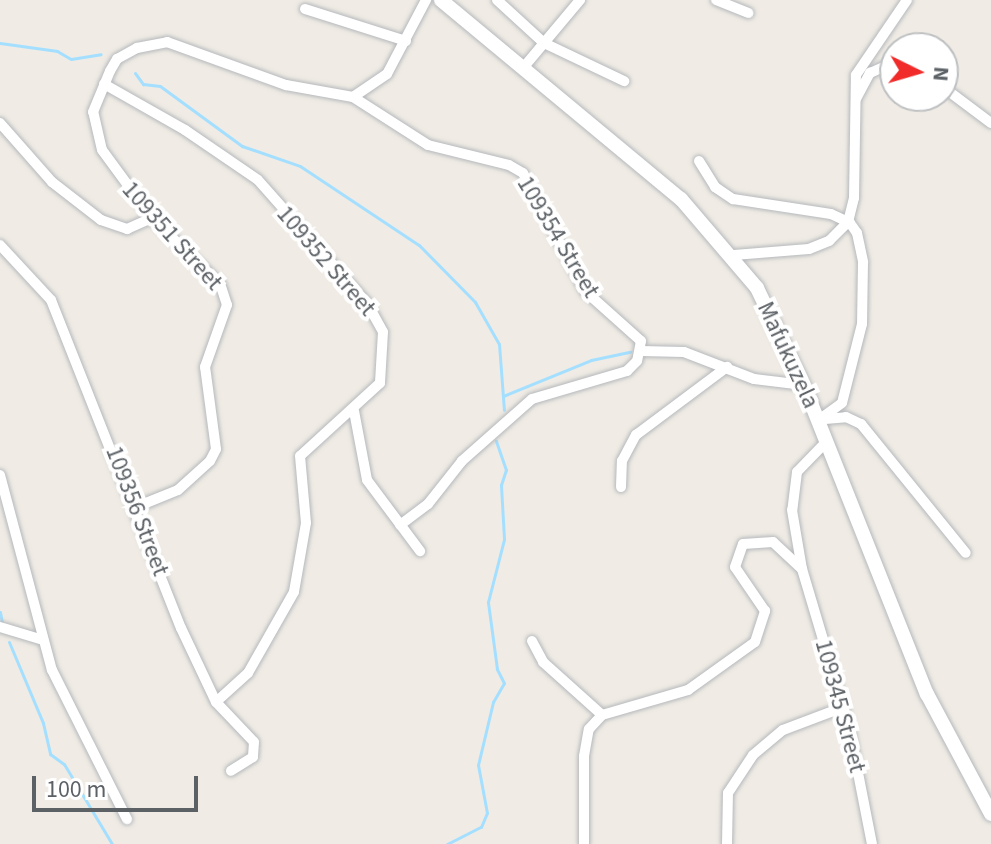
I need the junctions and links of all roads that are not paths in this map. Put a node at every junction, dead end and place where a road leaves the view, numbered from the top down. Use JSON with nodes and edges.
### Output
{"nodes":[{"id":1,"x":426,"y":0,"type":"edge"},
{"id":2,"x":441,"y":0,"type":"edge"},
{"id":3,"x":497,"y":0,"type":"edge"},
{"id":4,"x":580,"y":0,"type":"edge"},
{"id":5,"x":716,"y":0,"type":"edge"},
{"id":6,"x":907,"y":0,"type":"edge"},
{"id":7,"x":305,"y":9,"type":"dead end"},
{"id":8,"x":749,"y":13,"type":"dead end"},
{"id":9,"x":406,"y":41,"type":"junction"},
{"id":10,"x":544,"y":43,"type":"junction"},
{"id":11,"x":523,"y":68,"type":"junction"},
{"id":12,"x":879,"y":69,"type":"edge"},
{"id":13,"x":624,"y":81,"type":"dead end"},
{"id":14,"x":104,"y":84,"type":"junction"},
{"id":15,"x":353,"y":97,"type":"junction"},
{"id":16,"x":959,"y":99,"type":"edge"},
{"id":17,"x":853,"y":104,"type":"junction"},
{"id":18,"x":0,"y":123,"type":"edge"},
{"id":19,"x":991,"y":123,"type":"edge"},
{"id":20,"x":699,"y":161,"type":"dead end"},
{"id":21,"x":152,"y":218,"type":"junction"},
{"id":22,"x":848,"y":222,"type":"junction"},
{"id":23,"x":0,"y":245,"type":"edge"},
{"id":24,"x":734,"y":255,"type":"junction"},
{"id":25,"x":641,"y":351,"type":"junction"},
{"id":26,"x":727,"y":367,"type":"junction"},
{"id":27,"x":804,"y":385,"type":"junction"},
{"id":28,"x":354,"y":411,"type":"junction"},
{"id":29,"x":819,"y":420,"type":"junction"},
{"id":30,"x":827,"y":441,"type":"junction"},
{"id":31,"x":0,"y":475,"type":"edge"},
{"id":32,"x":621,"y":487,"type":"dead end"},
{"id":33,"x":136,"y":507,"type":"junction"},
{"id":34,"x":400,"y":525,"type":"junction"},
{"id":35,"x":420,"y":551,"type":"dead end"},
{"id":36,"x":966,"y":553,"type":"dead end"},
{"id":37,"x":802,"y":569,"type":"junction"},
{"id":38,"x":0,"y":627,"type":"edge"},
{"id":39,"x":43,"y":640,"type":"junction"},
{"id":40,"x":532,"y":641,"type":"dead end"},
{"id":41,"x":216,"y":702,"type":"junction"},
{"id":42,"x":844,"y":707,"type":"junction"},
{"id":43,"x":602,"y":715,"type":"junction"},
{"id":44,"x":231,"y":771,"type":"dead end"},
{"id":45,"x":991,"y":814,"type":"edge"},
{"id":46,"x":127,"y":819,"type":"dead end"},
{"id":47,"x":584,"y":844,"type":"edge"},
{"id":48,"x":727,"y":844,"type":"edge"},
{"id":49,"x":872,"y":844,"type":"edge"}],
"edges":[{"from":1,"to":9,"type":"street"},
{"from":2,"to":11,"type":"main road","name":"Mafukuzela"},
{"from":3,"to":10,"type":"street"},
{"from":4,"to":10,"type":"street"},
{"from":5,"to":8,"type":"street"},
{"from":6,"to":17,"type":"street"},
{"from":7,"to":9,"type":"street"},
{"from":9,"to":15,"type":"street"},
{"from":10,"to":11,"type":"street"},
{"from":10,"to":13,"type":"street"},
{"from":11,"to":24,"type":"main road","name":"Mafukuzela"},
{"from":12,"to":17,"type":"street"},
{"from":14,"to":15,"type":"street","name":"109351 Street"},
{"from":14,"to":21,"type":"street","name":"109351 Street"},
{"from":14,"to":28,"type":"street","name":"109352 Street"},
{"from":15,"to":25,"type":"street","name":"109354 Street"},
{"from":16,"to":19,"type":"street"},
{"from":17,"to":22,"type":"street"},
{"from":18,"to":21,"type":"street"},
{"from":20,"to":22,"type":"street"},
{"from":21,"to":33,"type":"street","name":"109351 Street"},
{"from":22,"to":24,"type":"street"},
{"from":22,"to":29,"type":"street"},
{"from":23,"to":33,"type":"street","name":"109356 Street"},
{"from":24,"to":27,"type":"main road","name":"Mafukuzela"},
{"from":25,"to":26,"type":"street"},
{"from":25,"to":34,"type":"street"},
{"from":26,"to":27,"type":"street"},
{"from":26,"to":32,"type":"street"},
{"from":27,"to":29,"type":"main road","name":"Mafukuzela"},
{"from":28,"to":34,"type":"street"},
{"from":28,"to":41,"type":"street","name":"109352 Street"},
{"from":29,"to":30,"type":"main road","name":"Mafukuzela"},
{"from":29,"to":36,"type":"street"},
{"from":30,"to":37,"type":"street","name":"109345 Street"},
{"from":30,"to":45,"type":"main road","name":"Mafukuzela"},
{"from":31,"to":39,"type":"street"},
{"from":33,"to":41,"type":"street","name":"109356 Street"},
{"from":34,"to":35,"type":"street"},
{"from":37,"to":42,"type":"street","name":"109345 Street"},
{"from":37,"to":43,"type":"street"},
{"from":38,"to":39,"type":"street"},
{"from":39,"to":46,"type":"street"},
{"from":40,"to":43,"type":"street"},
{"from":41,"to":44,"type":"street","name":"109356 Street"},
{"from":42,"to":48,"type":"street"},
{"from":42,"to":49,"type":"street","name":"109345 Street"},
{"from":43,"to":47,"type":"street"}]}
